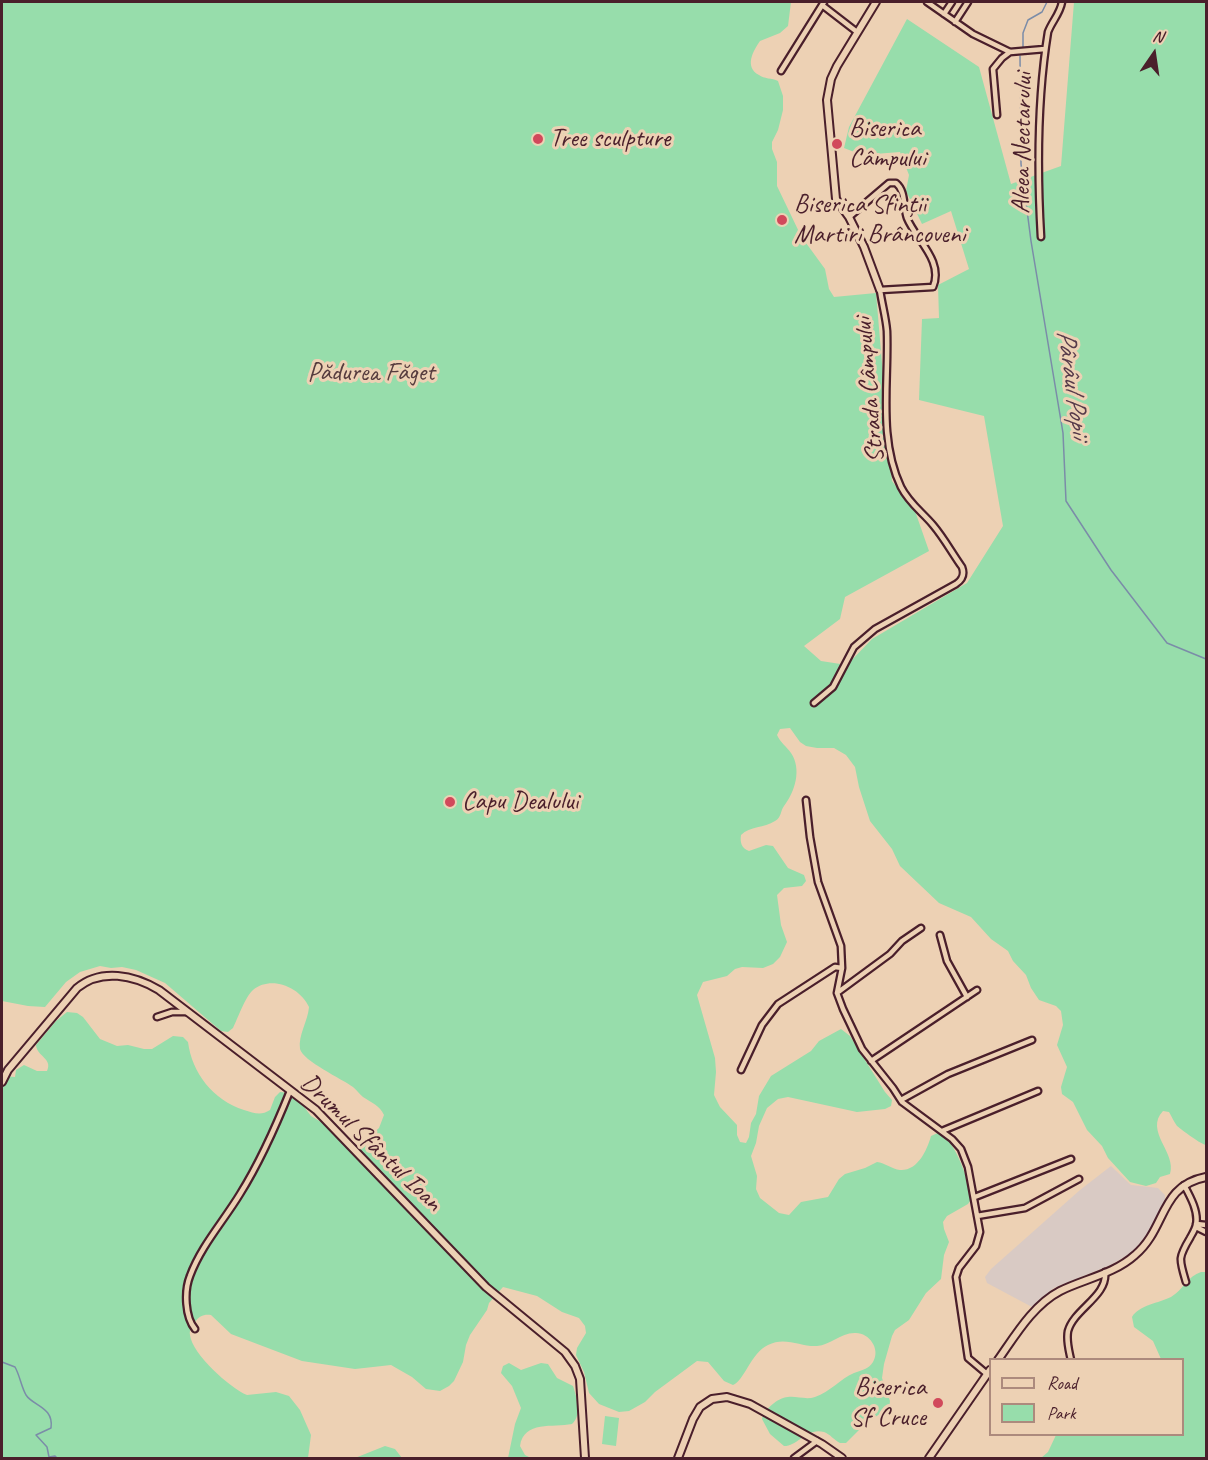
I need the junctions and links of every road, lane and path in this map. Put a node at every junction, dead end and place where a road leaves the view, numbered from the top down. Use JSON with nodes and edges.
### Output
{"nodes":[{"id":1,"x":876,"y":2,"type":"edge"},
{"id":2,"x":927,"y":2,"type":"edge"},
{"id":3,"x":952,"y":2,"type":"edge"},
{"id":4,"x":968,"y":2,"type":"edge"},
{"id":5,"x":1062,"y":2,"type":"edge"},
{"id":6,"x":823,"y":3,"type":"edge"},
{"id":7,"x":944,"y":14,"type":"junction"},
{"id":8,"x":955,"y":22,"type":"junction"},
{"id":9,"x":857,"y":32,"type":"junction"},
{"id":10,"x":1045,"y":50,"type":"junction"},
{"id":11,"x":1010,"y":52,"type":"junction"},
{"id":12,"x":781,"y":71,"type":"dead end"},
{"id":13,"x":997,"y":115,"type":"dead end"},
{"id":14,"x":849,"y":218,"type":"junction"},
{"id":15,"x":1041,"y":237,"type":"dead end"},
{"id":16,"x":880,"y":290,"type":"junction"},
{"id":17,"x":814,"y":703,"type":"dead end"},
{"id":18,"x":807,"y":800,"type":"dead end"},
{"id":19,"x":921,"y":928,"type":"dead end"},
{"id":20,"x":940,"y":935,"type":"dead end"},
{"id":21,"x":842,"y":968,"type":"junction"},
{"id":22,"x":977,"y":990,"type":"dead end"},
{"id":23,"x":837,"y":993,"type":"junction"},
{"id":24,"x":967,"y":997,"type":"junction"},
{"id":25,"x":187,"y":1012,"type":"junction"},
{"id":26,"x":157,"y":1017,"type":"dead end"},
{"id":27,"x":1032,"y":1040,"type":"dead end"},
{"id":28,"x":871,"y":1061,"type":"junction"},
{"id":29,"x":741,"y":1070,"type":"dead end"},
{"id":30,"x":2,"y":1082,"type":"edge"},
{"id":31,"x":290,"y":1091,"type":"junction"},
{"id":32,"x":1038,"y":1091,"type":"dead end"},
{"id":33,"x":901,"y":1100,"type":"junction"},
{"id":34,"x":942,"y":1131,"type":"junction"},
{"id":35,"x":1071,"y":1159,"type":"dead end"},
{"id":36,"x":1206,"y":1177,"type":"edge"},
{"id":37,"x":1079,"y":1179,"type":"dead end"},
{"id":38,"x":1184,"y":1185,"type":"junction"},
{"id":39,"x":975,"y":1197,"type":"junction"},
{"id":40,"x":977,"y":1216,"type":"junction"},
{"id":41,"x":1206,"y":1225,"type":"edge"},
{"id":42,"x":1196,"y":1226,"type":"junction"},
{"id":43,"x":1206,"y":1232,"type":"edge"},
{"id":44,"x":1105,"y":1272,"type":"junction"},
{"id":45,"x":1186,"y":1282,"type":"dead end"},
{"id":46,"x":195,"y":1329,"type":"dead end"},
{"id":47,"x":999,"y":1358,"type":"edge"},
{"id":48,"x":1071,"y":1358,"type":"edge"},
{"id":49,"x":989,"y":1372,"type":"edge"},
{"id":50,"x":817,"y":1441,"type":"junction"},
{"id":51,"x":585,"y":1458,"type":"edge"},
{"id":52,"x":678,"y":1458,"type":"edge"},
{"id":53,"x":794,"y":1458,"type":"edge"},
{"id":54,"x":842,"y":1458,"type":"edge"},
{"id":55,"x":929,"y":1458,"type":"edge"}],
"edges":[{"from":1,"to":9,"type":"main road","name":"Strada Câmpului"},
{"from":2,"to":7,"type":"street"},
{"from":3,"to":7,"type":"street"},
{"from":4,"to":8,"type":"street"},
{"from":5,"to":10,"type":"street","name":"Aleea Nectarului"},
{"from":6,"to":9,"type":"street"},
{"from":6,"to":12,"type":"street"},
{"from":7,"to":8,"type":"street"},
{"from":8,"to":11,"type":"street"},
{"from":9,"to":14,"type":"main road","name":"Strada Câmpului"},
{"from":10,"to":11,"type":"street","name":"Aleea Nectarului"},
{"from":10,"to":15,"type":"street","name":"Aleea Nectarului"},
{"from":11,"to":13,"type":"street"},
{"from":14,"to":16,"type":"main road","name":"Strada Câmpului"},
{"from":14,"to":16,"type":"street"},
{"from":16,"to":17,"type":"street","name":"Strada Câmpului"},
{"from":18,"to":21,"type":"street"},
{"from":19,"to":23,"type":"street"},
{"from":20,"to":24,"type":"street"},
{"from":21,"to":23,"type":"street"},
{"from":21,"to":29,"type":"street"},
{"from":22,"to":24,"type":"street"},
{"from":23,"to":28,"type":"street"},
{"from":24,"to":28,"type":"street"},
{"from":25,"to":26,"type":"street"},
{"from":25,"to":30,"type":"main road","name":"Drumul Sfântul Ioan"},
{"from":25,"to":31,"type":"main road","name":"Drumul Sfântul Ioan"},
{"from":27,"to":33,"type":"street"},
{"from":28,"to":33,"type":"street"},
{"from":31,"to":46,"type":"street"},
{"from":31,"to":51,"type":"main road","name":"Drumul Sfântul Ioan"},
{"from":32,"to":34,"type":"street"},
{"from":33,"to":34,"type":"street"},
{"from":34,"to":39,"type":"street"},
{"from":35,"to":39,"type":"street"},
{"from":36,"to":38,"type":"main road"},
{"from":37,"to":40,"type":"street"},
{"from":38,"to":42,"type":"street"},
{"from":38,"to":44,"type":"main road"},
{"from":39,"to":40,"type":"street"},
{"from":40,"to":49,"type":"street"},
{"from":41,"to":42,"type":"street"},
{"from":42,"to":43,"type":"street"},
{"from":42,"to":45,"type":"street"},
{"from":44,"to":47,"type":"main road"},
{"from":44,"to":48,"type":"street"},
{"from":49,"to":55,"type":"main road"},
{"from":50,"to":52,"type":"main road"},
{"from":50,"to":53,"type":"street"},
{"from":50,"to":54,"type":"main road"}]}
